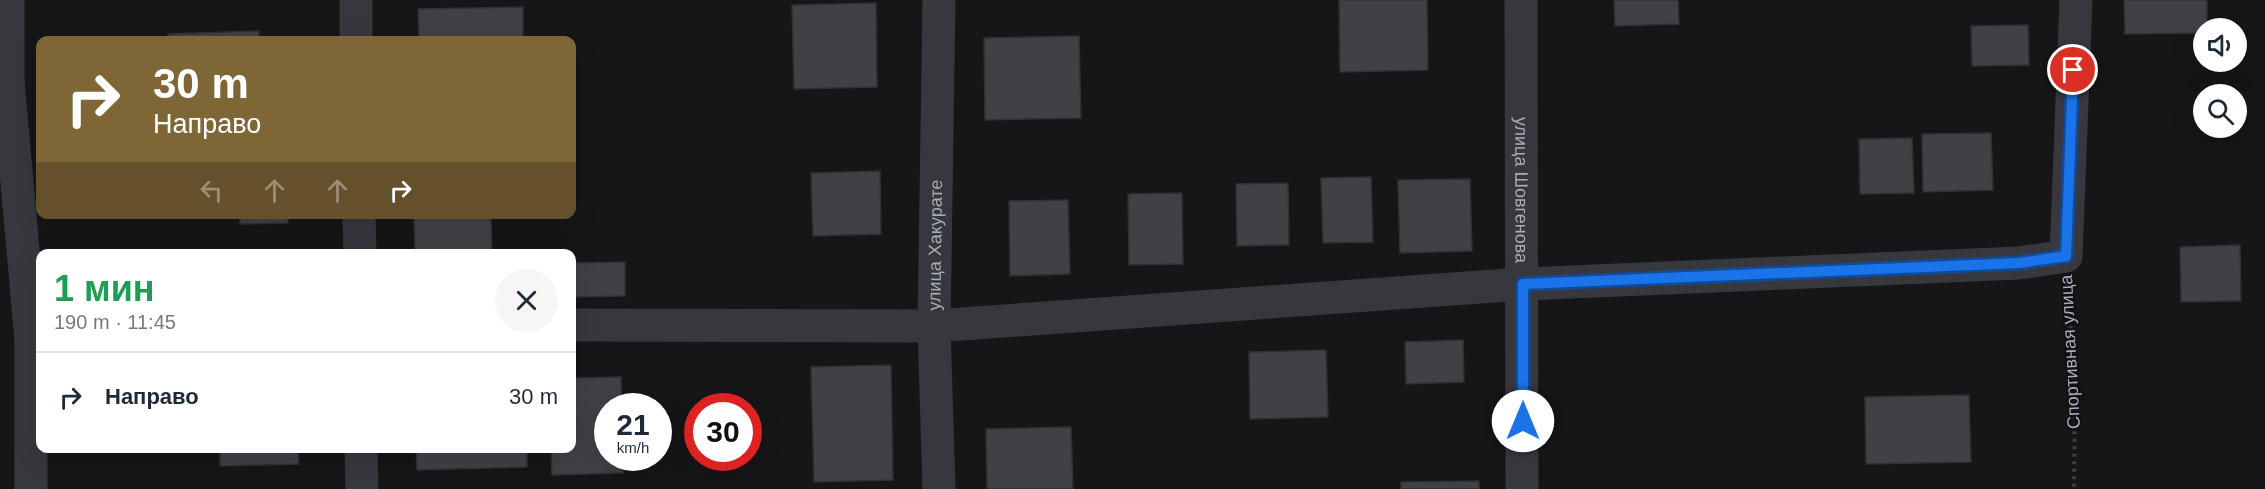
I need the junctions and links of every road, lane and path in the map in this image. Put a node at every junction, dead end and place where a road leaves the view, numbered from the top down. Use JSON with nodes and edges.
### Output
{"nodes":[{"id":1,"x":8,"y":0,"type":"edge"},
{"id":2,"x":356,"y":0,"type":"edge"},
{"id":3,"x":939,"y":0,"type":"edge"},
{"id":4,"x":1521,"y":0,"type":"edge"},
{"id":5,"x":2076,"y":0,"type":"edge"},
{"id":6,"x":357,"y":36,"type":"edge"},
{"id":7,"x":4,"y":81,"type":"edge"},
{"id":8,"x":359,"y":219,"type":"edge"},
{"id":9,"x":360,"y":249,"type":"edge"},
{"id":10,"x":2066,"y":256,"type":"junction"},
{"id":11,"x":1523,"y":284,"type":"junction"},
{"id":12,"x":576,"y":325,"type":"edge"},
{"id":13,"x":934,"y":326,"type":"junction"},
{"id":14,"x":36,"y":340,"type":"edge"},
{"id":15,"x":362,"y":453,"type":"edge"},
{"id":16,"x":31,"y":489,"type":"edge"},
{"id":17,"x":362,"y":489,"type":"edge"},
{"id":18,"x":939,"y":489,"type":"edge"},
{"id":19,"x":1522,"y":489,"type":"edge"},
{"id":20,"x":2074,"y":489,"type":"edge"}],
"edges":[{"from":1,"to":7,"type":"street"},
{"from":2,"to":6,"type":"street"},
{"from":3,"to":13,"type":"street","name":"улица Хакурате"},
{"from":4,"to":11,"type":"street","name":"улица Шовгенова"},
{"from":5,"to":10,"type":"street","name":"Спортивная улица"},
{"from":7,"to":14,"type":"street"},
{"from":8,"to":9,"type":"street"},
{"from":10,"to":11,"type":"street"},
{"from":10,"to":20,"type":"path","name":"Спортивная улица"},
{"from":11,"to":13,"type":"street"},
{"from":11,"to":19,"type":"street","name":"улица Шовгенова"},
{"from":12,"to":13,"type":"street"},
{"from":13,"to":18,"type":"street","name":"улица Хакурате"},
{"from":14,"to":16,"type":"street"},
{"from":15,"to":17,"type":"street"}]}
